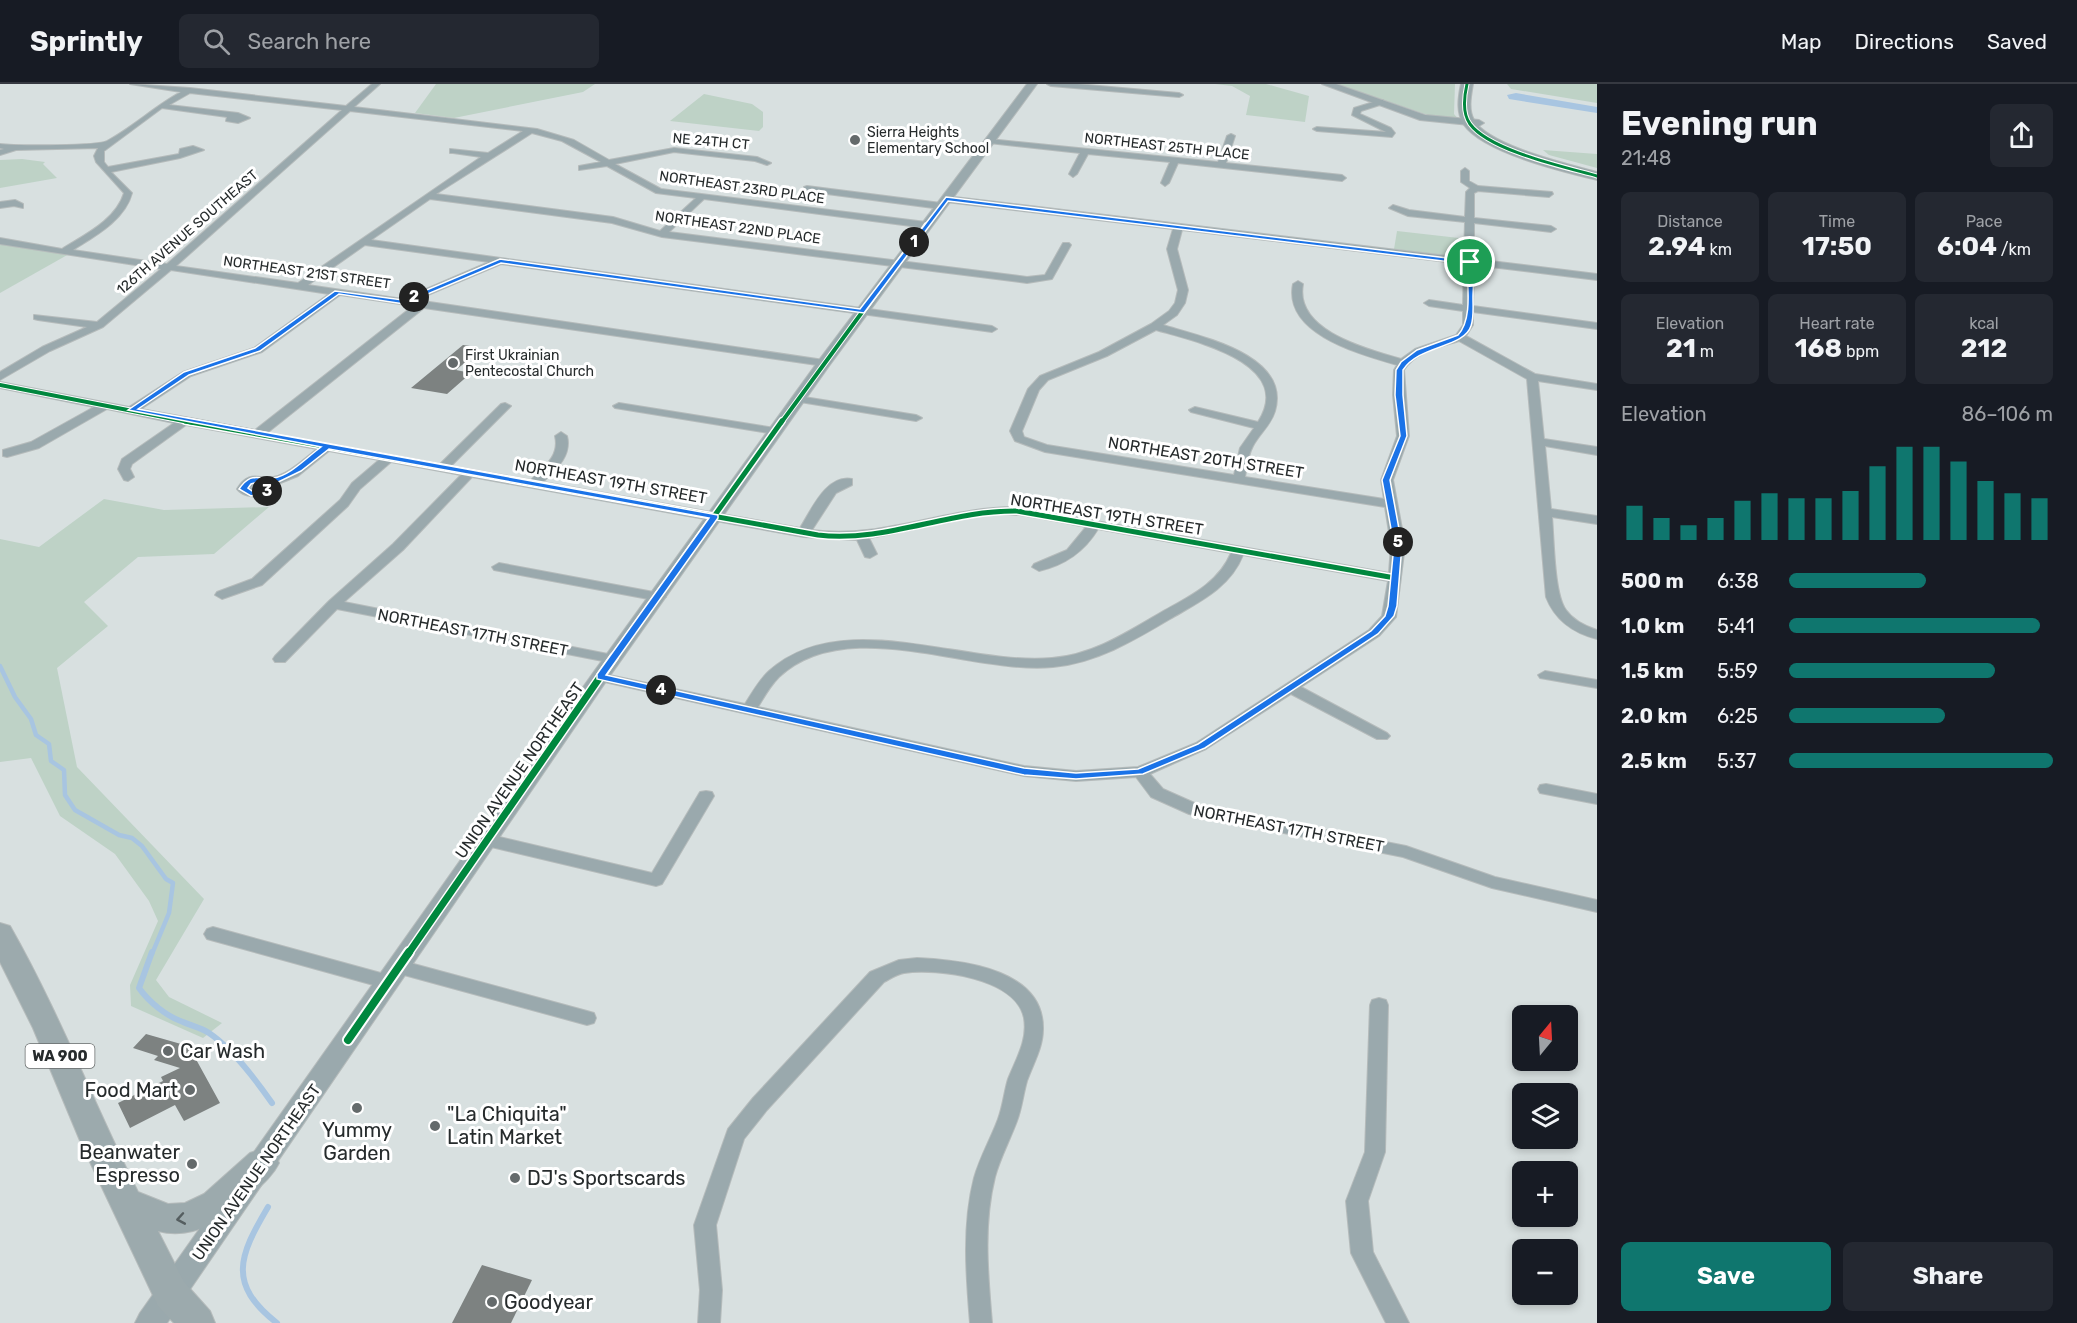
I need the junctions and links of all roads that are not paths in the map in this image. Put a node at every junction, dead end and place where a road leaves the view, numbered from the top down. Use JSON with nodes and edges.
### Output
{"nodes":[{"id":1,"x":134,"y":84,"type":"edge"},
{"id":2,"x":202,"y":84,"type":"edge"},
{"id":3,"x":376,"y":84,"type":"edge"},
{"id":4,"x":1032,"y":84,"type":"edge"},
{"id":5,"x":1052,"y":84,"type":"edge"},
{"id":6,"x":1327,"y":84,"type":"edge"},
{"id":7,"x":1467,"y":84,"type":"edge"},
{"id":8,"x":1478,"y":84,"type":"edge"},
{"id":9,"x":188,"y":90,"type":"junction"},
{"id":10,"x":1179,"y":95,"type":"dead end"},
{"id":11,"x":1380,"y":102,"type":"junction"},
{"id":12,"x":161,"y":106,"type":"junction"},
{"id":13,"x":348,"y":109,"type":"junction"},
{"id":14,"x":235,"y":116,"type":"dead end"},
{"id":15,"x":1477,"y":124,"type":"junction"},
{"id":16,"x":1317,"y":129,"type":"dead end"},
{"id":17,"x":531,"y":130,"type":"junction"},
{"id":18,"x":1232,"y":136,"type":"dead end"},
{"id":19,"x":989,"y":141,"type":"junction"},
{"id":20,"x":105,"y":145,"type":"junction"},
{"id":21,"x":0,"y":146,"type":"edge"},
{"id":22,"x":15,"y":148,"type":"junction"},
{"id":23,"x":453,"y":151,"type":"dead end"},
{"id":24,"x":1085,"y":152,"type":"junction"},
{"id":25,"x":0,"y":153,"type":"edge"},
{"id":26,"x":187,"y":154,"type":"dead end"},
{"id":27,"x":488,"y":155,"type":"junction"},
{"id":28,"x":1174,"y":162,"type":"junction"},
{"id":29,"x":608,"y":163,"type":"junction"},
{"id":30,"x":767,"y":163,"type":"dead end"},
{"id":31,"x":1221,"y":165,"type":"junction"},
{"id":32,"x":582,"y":168,"type":"dead end"},
{"id":33,"x":107,"y":170,"type":"junction"},
{"id":34,"x":1465,"y":171,"type":"dead end"},
{"id":35,"x":1073,"y":174,"type":"dead end"},
{"id":36,"x":1597,"y":176,"type":"edge"},
{"id":37,"x":1342,"y":178,"type":"dead end"},
{"id":38,"x":1165,"y":183,"type":"dead end"},
{"id":39,"x":1476,"y":188,"type":"junction"},
{"id":40,"x":807,"y":189,"type":"dead end"},
{"id":41,"x":1549,"y":194,"type":"dead end"},
{"id":42,"x":430,"y":196,"type":"junction"},
{"id":43,"x":701,"y":198,"type":"junction"},
{"id":44,"x":944,"y":202,"type":"junction"},
{"id":45,"x":0,"y":205,"type":"edge"},
{"id":46,"x":1393,"y":208,"type":"dead end"},
{"id":47,"x":0,"y":211,"type":"edge"},
{"id":48,"x":1470,"y":220,"type":"junction"},
{"id":49,"x":926,"y":225,"type":"junction"},
{"id":50,"x":1178,"y":227,"type":"junction"},
{"id":51,"x":1551,"y":230,"type":"dead end"},
{"id":52,"x":662,"y":234,"type":"junction"},
{"id":53,"x":0,"y":241,"type":"edge"},
{"id":54,"x":364,"y":242,"type":"junction"},
{"id":55,"x":1066,"y":245,"type":"dead end"},
{"id":56,"x":64,"y":252,"type":"junction"},
{"id":57,"x":500,"y":261,"type":"junction"},
{"id":58,"x":1470,"y":262,"type":"junction"},
{"id":59,"x":897,"y":263,"type":"junction"},
{"id":60,"x":169,"y":267,"type":"junction"},
{"id":61,"x":1597,"y":278,"type":"edge"},
{"id":62,"x":1298,"y":284,"type":"dead end"},
{"id":63,"x":300,"y":286,"type":"junction"},
{"id":64,"x":338,"y":292,"type":"junction"},
{"id":65,"x":404,"y":302,"type":"junction"},
{"id":66,"x":1429,"y":303,"type":"dead end"},
{"id":67,"x":422,"y":304,"type":"junction"},
{"id":68,"x":1470,"y":309,"type":"junction"},
{"id":69,"x":861,"y":311,"type":"junction"},
{"id":70,"x":38,"y":317,"type":"dead end"},
{"id":71,"x":99,"y":325,"type":"junction"},
{"id":72,"x":1155,"y":326,"type":"junction"},
{"id":73,"x":1597,"y":326,"type":"edge"},
{"id":74,"x":992,"y":329,"type":"dead end"},
{"id":75,"x":1460,"y":337,"type":"junction"},
{"id":76,"x":824,"y":363,"type":"junction"},
{"id":77,"x":1403,"y":363,"type":"junction"},
{"id":78,"x":1532,"y":377,"type":"junction"},
{"id":79,"x":0,"y":383,"type":"edge"},
{"id":80,"x":1597,"y":387,"type":"edge"},
{"id":81,"x":798,"y":399,"type":"junction"},
{"id":82,"x":106,"y":405,"type":"junction"},
{"id":83,"x":505,"y":406,"type":"dead end"},
{"id":84,"x":619,"y":406,"type":"dead end"},
{"id":85,"x":132,"y":410,"type":"junction"},
{"id":86,"x":1195,"y":410,"type":"dead end"},
{"id":87,"x":916,"y":418,"type":"dead end"},
{"id":88,"x":184,"y":421,"type":"junction"},
{"id":89,"x":1262,"y":426,"type":"junction"},
{"id":90,"x":775,"y":431,"type":"junction"},
{"id":91,"x":258,"y":434,"type":"junction"},
{"id":92,"x":561,"y":436,"type":"dead end"},
{"id":93,"x":1539,"y":442,"type":"junction"},
{"id":94,"x":327,"y":446,"type":"junction"},
{"id":95,"x":1597,"y":451,"type":"edge"},
{"id":96,"x":7,"y":453,"type":"dead end"},
{"id":97,"x":389,"y":457,"type":"junction"},
{"id":98,"x":443,"y":467,"type":"junction"},
{"id":99,"x":470,"y":472,"type":"junction"},
{"id":100,"x":128,"y":477,"type":"dead end"},
{"id":101,"x":1239,"y":479,"type":"junction"},
{"id":102,"x":272,"y":481,"type":"dead end"},
{"id":103,"x":848,"y":482,"type":"dead end"},
{"id":104,"x":534,"y":484,"type":"junction"},
{"id":105,"x":1389,"y":504,"type":"junction"},
{"id":106,"x":1547,"y":512,"type":"junction"},
{"id":107,"x":715,"y":516,"type":"junction"},
{"id":108,"x":1597,"y":520,"type":"edge"},
{"id":109,"x":1094,"y":525,"type":"junction"},
{"id":110,"x":804,"y":533,"type":"junction"},
{"id":111,"x":861,"y":536,"type":"junction"},
{"id":112,"x":1239,"y":550,"type":"junction"},
{"id":113,"x":870,"y":554,"type":"dead end"},
{"id":114,"x":500,"y":567,"type":"dead end"},
{"id":115,"x":1039,"y":567,"type":"dead end"},
{"id":116,"x":1395,"y":578,"type":"junction"},
{"id":117,"x":222,"y":595,"type":"dead end"},
{"id":118,"x":658,"y":597,"type":"junction"},
{"id":119,"x":334,"y":604,"type":"junction"},
{"id":120,"x":1597,"y":635,"type":"edge"},
{"id":121,"x":280,"y":659,"type":"dead end"},
{"id":122,"x":613,"y":659,"type":"junction"},
{"id":123,"x":1545,"y":675,"type":"dead end"},
{"id":124,"x":600,"y":676,"type":"junction"},
{"id":125,"x":1597,"y":684,"type":"edge"},
{"id":126,"x":1289,"y":687,"type":"junction"},
{"id":127,"x":749,"y":710,"type":"junction"},
{"id":128,"x":1382,"y":736,"type":"dead end"},
{"id":129,"x":1140,"y":772,"type":"junction"},
{"id":130,"x":1546,"y":789,"type":"dead end"},
{"id":131,"x":706,"y":796,"type":"dead end"},
{"id":132,"x":1597,"y":799,"type":"edge"},
{"id":133,"x":487,"y":840,"type":"junction"},
{"id":134,"x":1597,"y":906,"type":"edge"},
{"id":135,"x":0,"y":933,"type":"edge"},
{"id":136,"x":213,"y":934,"type":"dead end"},
{"id":137,"x":393,"y":974,"type":"junction"},
{"id":138,"x":1379,"y":1005,"type":"dead end"},
{"id":139,"x":587,"y":1018,"type":"dead end"},
{"id":140,"x":262,"y":1163,"type":"junction"},
{"id":141,"x":127,"y":1203,"type":"junction"},
{"id":142,"x":171,"y":1294,"type":"junction"},
{"id":143,"x":150,"y":1323,"type":"edge"},
{"id":144,"x":197,"y":1323,"type":"edge"},
{"id":145,"x":709,"y":1323,"type":"edge"},
{"id":146,"x":981,"y":1323,"type":"edge"},
{"id":147,"x":1398,"y":1323,"type":"edge"}],
"edges":[{"from":1,"to":9,"type":"street","name":"NORTHEAST 23RD PLACE"},
{"from":2,"to":9,"type":"street"},
{"from":3,"to":13,"type":"street","name":"126TH AVENUE SOUTHEAST"},
{"from":4,"to":19,"type":"street","name":"UNION AVENUE NORTHEAST"},
{"from":5,"to":10,"type":"street"},
{"from":6,"to":11,"type":"street"},
{"from":7,"to":15,"type":"main road"},
{"from":8,"to":15,"type":"main road"},
{"from":9,"to":12,"type":"street"},
{"from":9,"to":13,"type":"street","name":"NORTHEAST 23RD PLACE"},
{"from":11,"to":15,"type":"street"},
{"from":11,"to":16,"type":"street"},
{"from":12,"to":14,"type":"street"},
{"from":12,"to":20,"type":"street"},
{"from":13,"to":17,"type":"street","name":"NORTHEAST 23RD PLACE"},
{"from":13,"to":60,"type":"street","name":"126TH AVENUE SOUTHEAST"},
{"from":15,"to":36,"type":"main road"},
{"from":17,"to":27,"type":"street"},
{"from":17,"to":29,"type":"street","name":"NORTHEAST 23RD PLACE"},
{"from":18,"to":31,"type":"street"},
{"from":19,"to":24,"type":"street","name":"NORTHEAST 25TH PLACE"},
{"from":19,"to":44,"type":"street","name":"UNION AVENUE NORTHEAST"},
{"from":20,"to":22,"type":"street"},
{"from":20,"to":33,"type":"street"},
{"from":21,"to":22,"type":"street"},
{"from":22,"to":25,"type":"street"},
{"from":23,"to":27,"type":"street"},
{"from":24,"to":28,"type":"street","name":"NORTHEAST 25TH PLACE"},
{"from":24,"to":35,"type":"street"},
{"from":26,"to":33,"type":"street"},
{"from":27,"to":42,"type":"street"},
{"from":28,"to":31,"type":"street","name":"NORTHEAST 25TH PLACE"},
{"from":28,"to":38,"type":"street"},
{"from":29,"to":30,"type":"street","name":"NE 24TH CT"},
{"from":29,"to":32,"type":"street","name":"NE 24TH CT"},
{"from":29,"to":43,"type":"street","name":"NORTHEAST 23RD PLACE"},
{"from":31,"to":37,"type":"street","name":"NORTHEAST 25TH PLACE"},
{"from":33,"to":56,"type":"street"},
{"from":34,"to":39,"type":"street"},
{"from":39,"to":41,"type":"street"},
{"from":39,"to":48,"type":"street"},
{"from":40,"to":44,"type":"street"},
{"from":42,"to":52,"type":"street","name":"NORTHEAST 22ND PLACE"},
{"from":42,"to":54,"type":"street"},
{"from":43,"to":49,"type":"street","name":"NORTHEAST 23RD PLACE"},
{"from":43,"to":52,"type":"street"},
{"from":44,"to":49,"type":"street","name":"UNION AVENUE NORTHEAST"},
{"from":44,"to":50,"type":"street"},
{"from":45,"to":47,"type":"street"},
{"from":46,"to":48,"type":"street"},
{"from":48,"to":51,"type":"street"},
{"from":48,"to":58,"type":"street"},
{"from":49,"to":59,"type":"street","name":"UNION AVENUE NORTHEAST"},
{"from":50,"to":58,"type":"street"},
{"from":50,"to":72,"type":"street"},
{"from":52,"to":59,"type":"street","name":"NORTHEAST 22ND PLACE"},
{"from":53,"to":56,"type":"street","name":"NORTHEAST 21ST STREET"},
{"from":54,"to":57,"type":"street"},
{"from":54,"to":63,"type":"street"},
{"from":55,"to":59,"type":"street","name":"NORTHEAST 22ND PLACE"},
{"from":56,"to":60,"type":"street","name":"NORTHEAST 21ST STREET"},
{"from":57,"to":65,"type":"street"},
{"from":57,"to":69,"type":"street"},
{"from":58,"to":61,"type":"street"},
{"from":58,"to":68,"type":"street"},
{"from":59,"to":69,"type":"street","name":"UNION AVENUE NORTHEAST"},
{"from":60,"to":63,"type":"street","name":"NORTHEAST 21ST STREET"},
{"from":60,"to":71,"type":"street","name":"126TH AVENUE SOUTHEAST"},
{"from":62,"to":77,"type":"street"},
{"from":63,"to":64,"type":"street","name":"NORTHEAST 21ST STREET"},
{"from":64,"to":65,"type":"street","name":"NORTHEAST 21ST STREET"},
{"from":64,"to":85,"type":"street"},
{"from":65,"to":67,"type":"street","name":"NORTHEAST 21ST STREET"},
{"from":66,"to":68,"type":"street"},
{"from":67,"to":76,"type":"street","name":"NORTHEAST 21ST STREET"},
{"from":67,"to":91,"type":"street"},
{"from":68,"to":73,"type":"street"},
{"from":68,"to":75,"type":"street"},
{"from":69,"to":74,"type":"street"},
{"from":69,"to":76,"type":"street","name":"UNION AVENUE NORTHEAST"},
{"from":70,"to":71,"type":"street"},
{"from":71,"to":79,"type":"street","name":"126TH AVENUE SOUTHEAST"},
{"from":72,"to":89,"type":"street"},
{"from":72,"to":101,"type":"street","name":"NORTHEAST 20TH STREET"},
{"from":75,"to":77,"type":"street"},
{"from":75,"to":78,"type":"street"},
{"from":76,"to":81,"type":"street","name":"UNION AVENUE NORTHEAST"},
{"from":77,"to":105,"type":"street"},
{"from":78,"to":80,"type":"street"},
{"from":78,"to":93,"type":"street"},
{"from":79,"to":82,"type":"street","name":"NORTHEAST 19TH STREET"},
{"from":81,"to":87,"type":"street"},
{"from":81,"to":90,"type":"street","name":"UNION AVENUE NORTHEAST"},
{"from":82,"to":85,"type":"street","name":"NORTHEAST 19TH STREET"},
{"from":82,"to":96,"type":"street"},
{"from":83,"to":98,"type":"street"},
{"from":84,"to":90,"type":"street"},
{"from":85,"to":88,"type":"street","name":"NORTHEAST 19TH STREET"},
{"from":86,"to":89,"type":"street"},
{"from":88,"to":91,"type":"street","name":"NORTHEAST 19TH STREET"},
{"from":88,"to":100,"type":"street"},
{"from":89,"to":101,"type":"street"},
{"from":90,"to":107,"type":"street","name":"UNION AVENUE NORTHEAST"},
{"from":91,"to":94,"type":"street","name":"NORTHEAST 19TH STREET"},
{"from":92,"to":104,"type":"street"},
{"from":93,"to":95,"type":"street"},
{"from":93,"to":106,"type":"street"},
{"from":94,"to":97,"type":"street","name":"NORTHEAST 19TH STREET"},
{"from":94,"to":102,"type":"street"},
{"from":97,"to":98,"type":"street","name":"NORTHEAST 19TH STREET"},
{"from":97,"to":117,"type":"street"},
{"from":98,"to":99,"type":"street","name":"NORTHEAST 19TH STREET"},
{"from":99,"to":104,"type":"street","name":"NORTHEAST 19TH STREET"},
{"from":99,"to":119,"type":"street"},
{"from":101,"to":105,"type":"street","name":"NORTHEAST 20TH STREET"},
{"from":103,"to":110,"type":"street"},
{"from":104,"to":107,"type":"street","name":"NORTHEAST 19TH STREET"},
{"from":105,"to":116,"type":"street"},
{"from":106,"to":108,"type":"street"},
{"from":106,"to":120,"type":"street"},
{"from":107,"to":110,"type":"street","name":"NORTHEAST 19TH STREET"},
{"from":107,"to":118,"type":"street","name":"UNION AVENUE NORTHEAST"},
{"from":109,"to":111,"type":"street","name":"NORTHEAST 19TH STREET"},
{"from":109,"to":112,"type":"street","name":"NORTHEAST 19TH STREET"},
{"from":109,"to":115,"type":"street"},
{"from":110,"to":111,"type":"street","name":"NORTHEAST 19TH STREET"},
{"from":111,"to":113,"type":"street"},
{"from":112,"to":116,"type":"street","name":"NORTHEAST 19TH STREET"},
{"from":112,"to":127,"type":"street"},
{"from":114,"to":118,"type":"street"},
{"from":116,"to":126,"type":"street"},
{"from":118,"to":122,"type":"street","name":"UNION AVENUE NORTHEAST"},
{"from":119,"to":121,"type":"street"},
{"from":119,"to":122,"type":"street","name":"NORTHEAST 17TH STREET"},
{"from":122,"to":124,"type":"street","name":"UNION AVENUE NORTHEAST"},
{"from":123,"to":125,"type":"street"},
{"from":124,"to":127,"type":"street"},
{"from":124,"to":133,"type":"street","name":"UNION AVENUE NORTHEAST"},
{"from":126,"to":128,"type":"street"},
{"from":126,"to":129,"type":"street"},
{"from":127,"to":129,"type":"street"},
{"from":129,"to":134,"type":"street","name":"NORTHEAST 17TH STREET"},
{"from":130,"to":132,"type":"street"},
{"from":131,"to":133,"type":"street"},
{"from":133,"to":137,"type":"street","name":"UNION AVENUE NORTHEAST"},
{"from":135,"to":141,"type":"main road","number":"WA 900"},
{"from":136,"to":137,"type":"street"},
{"from":137,"to":139,"type":"street"},
{"from":137,"to":140,"type":"street","name":"UNION AVENUE NORTHEAST"},
{"from":138,"to":147,"type":"street"},
{"from":140,"to":141,"type":"main road","one_way":true},
{"from":140,"to":142,"type":"street","name":"UNION AVENUE NORTHEAST"},
{"from":141,"to":142,"type":"main road","number":"WA 900"},
{"from":142,"to":143,"type":"street","name":"UNION AVENUE NORTHEAST"},
{"from":142,"to":144,"type":"main road","number":"WA 900"},
{"from":145,"to":146,"type":"street"}]}
